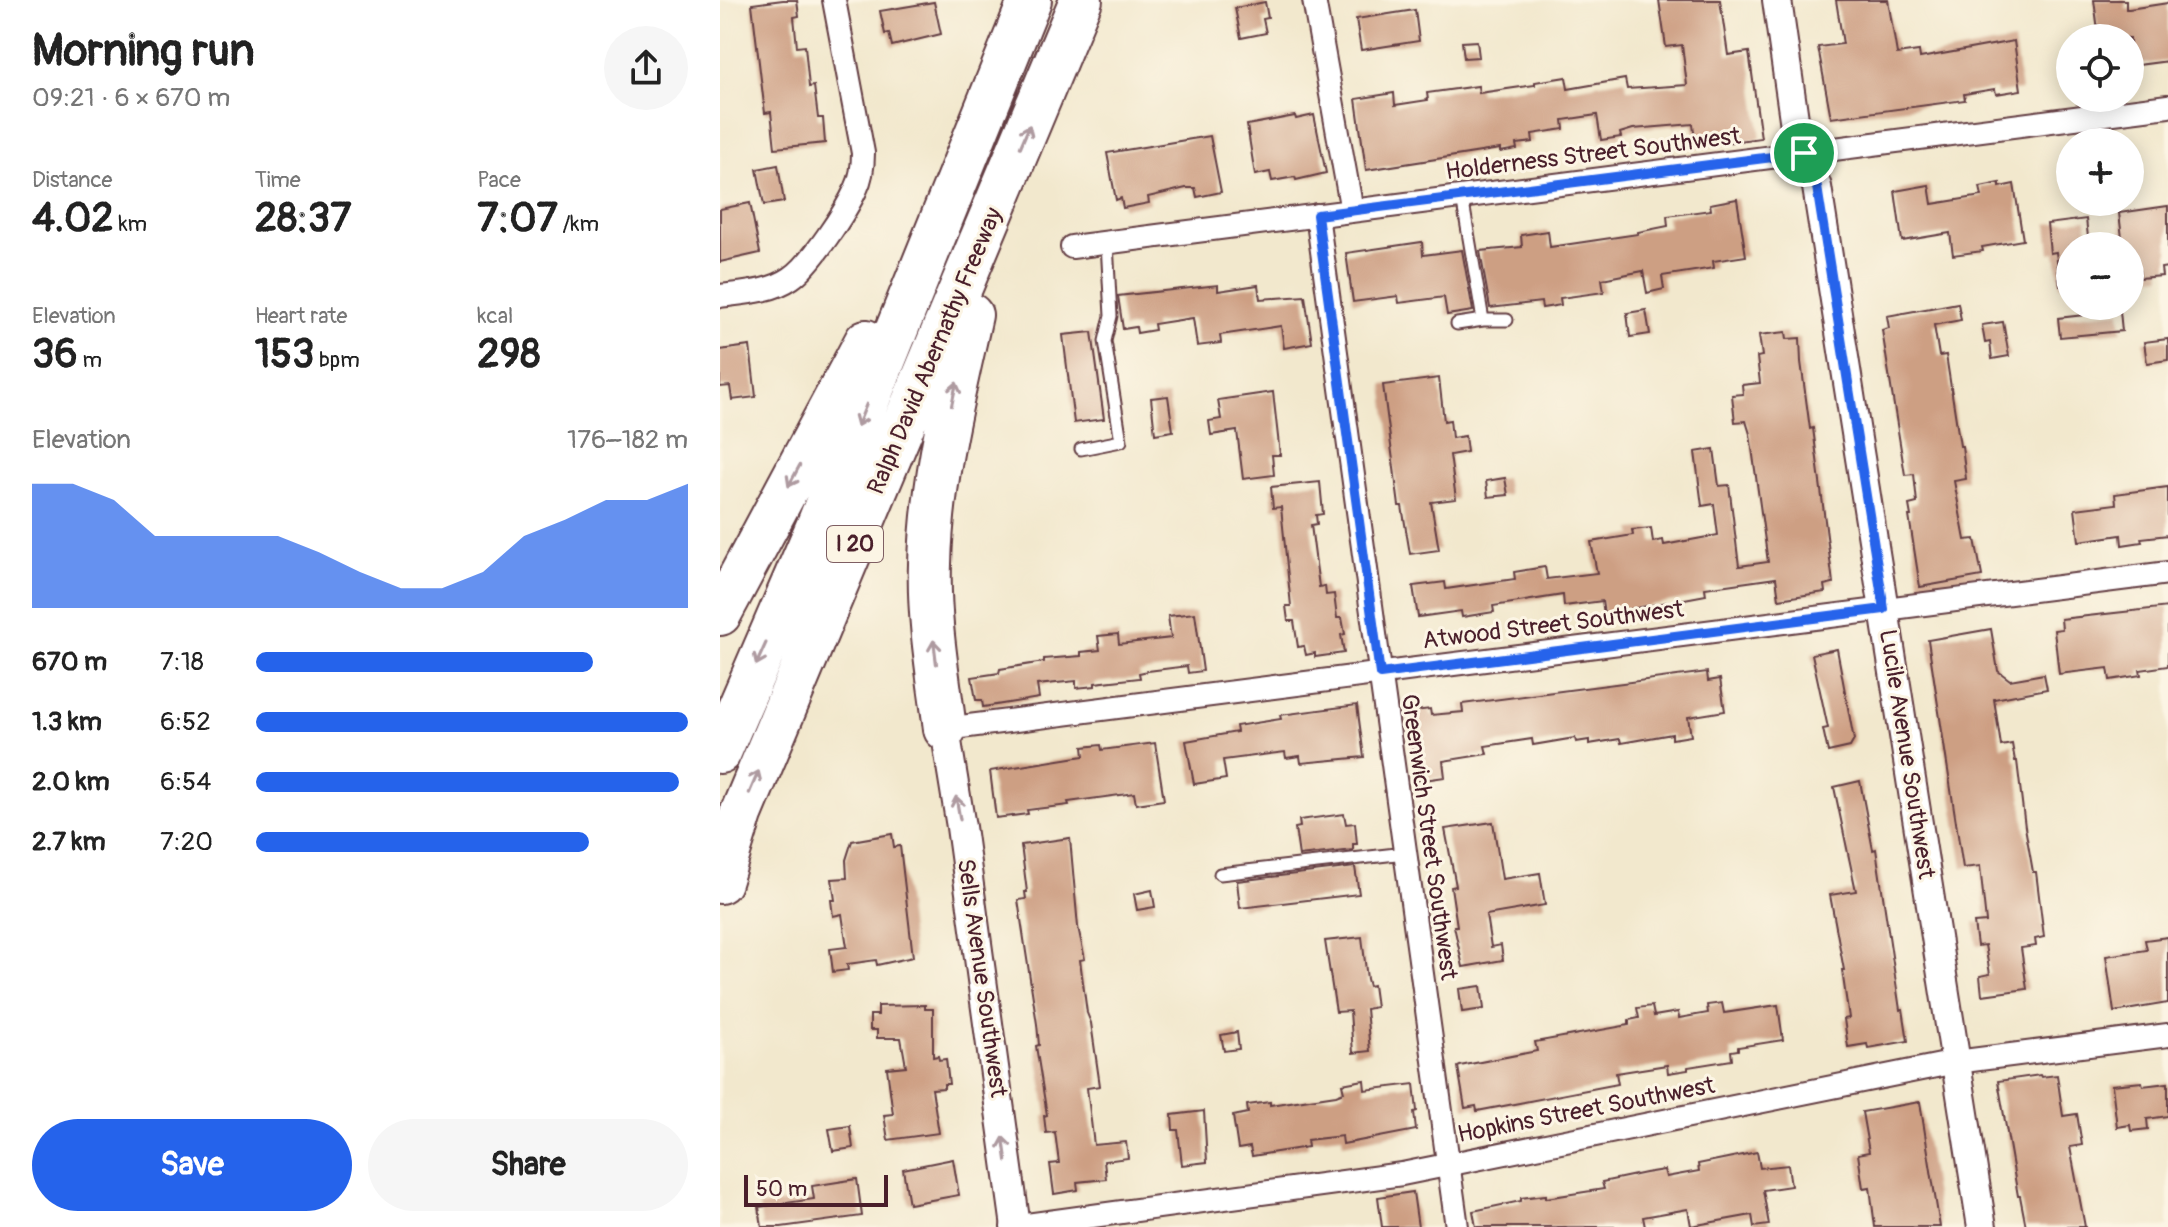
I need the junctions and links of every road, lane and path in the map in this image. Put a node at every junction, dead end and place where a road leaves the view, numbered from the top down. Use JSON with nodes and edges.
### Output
{"nodes":[{"id":1,"x":834,"y":0,"type":"edge"},
{"id":2,"x":1030,"y":0,"type":"edge"},
{"id":3,"x":1081,"y":0,"type":"edge"},
{"id":4,"x":1314,"y":0,"type":"edge"},
{"id":5,"x":1777,"y":0,"type":"edge"},
{"id":6,"x":2144,"y":106,"type":"edge"},
{"id":7,"x":2168,"y":106,"type":"edge"},
{"id":8,"x":2060,"y":112,"type":"edge"},
{"id":9,"x":1804,"y":153,"type":"junction"},
{"id":10,"x":963,"y":160,"type":"junction"},
{"id":11,"x":1462,"y":197,"type":"junction"},
{"id":12,"x":994,"y":208,"type":"junction"},
{"id":13,"x":1352,"y":211,"type":"junction"},
{"id":14,"x":1317,"y":215,"type":"junction"},
{"id":15,"x":1107,"y":243,"type":"junction"},
{"id":16,"x":1072,"y":247,"type":"dead end"},
{"id":17,"x":720,"y":296,"type":"edge"},
{"id":18,"x":1483,"y":320,"type":"junction"},
{"id":19,"x":1507,"y":320,"type":"dead end"},
{"id":20,"x":1457,"y":324,"type":"dead end"},
{"id":21,"x":1081,"y":449,"type":"dead end"},
{"id":22,"x":2168,"y":573,"type":"edge"},
{"id":23,"x":1884,"y":609,"type":"junction"},
{"id":24,"x":720,"y":614,"type":"edge"},
{"id":25,"x":1380,"y":674,"type":"junction"},
{"id":26,"x":945,"y":729,"type":"junction"},
{"id":27,"x":720,"y":752,"type":"edge"},
{"id":28,"x":1405,"y":853,"type":"junction"},
{"id":29,"x":1220,"y":874,"type":"dead end"},
{"id":30,"x":720,"y":882,"type":"edge"},
{"id":31,"x":2168,"y":1035,"type":"edge"},
{"id":32,"x":1956,"y":1062,"type":"junction"},
{"id":33,"x":1448,"y":1165,"type":"junction"},
{"id":34,"x":1015,"y":1227,"type":"edge"},
{"id":35,"x":1457,"y":1227,"type":"edge"},
{"id":36,"x":1982,"y":1227,"type":"edge"}],
"edges":[{"from":1,"to":17,"type":"street"},
{"from":2,"to":10,"type":"highway","name":"Ralph David Abernathy Freeway","number":"I 20"},
{"from":12,"to":3,"type":"highway","name":"Ralph David Abernathy Freeway","number":"I 20","one_way":true},
{"from":4,"to":13,"type":"street"},
{"from":5,"to":9,"type":"street","name":"Lucile Avenue Southwest"},
{"from":6,"to":7,"type":"street","name":"Holderness Street Southwest"},
{"from":8,"to":9,"type":"street","name":"Holderness Street Southwest"},
{"from":9,"to":11,"type":"street","name":"Holderness Street Southwest"},
{"from":9,"to":23,"type":"street","name":"Lucile Avenue Southwest"},
{"from":10,"to":24,"type":"highway","one_way":true},
{"from":10,"to":27,"type":"highway","name":"Ralph David Abernathy Freeway","number":"I 20","one_way":true},
{"from":11,"to":13,"type":"street","name":"Holderness Street Southwest"},
{"from":11,"to":18,"type":"lane"},
{"from":26,"to":12,"type":"highway","one_way":true},
{"from":30,"to":12,"type":"highway","name":"Ralph David Abernathy Freeway","number":"I 20","one_way":true},
{"from":13,"to":14,"type":"street","name":"Holderness Street Southwest"},
{"from":14,"to":15,"type":"street","name":"Holderness Street Southwest"},
{"from":14,"to":25,"type":"street","name":"Greenwich Street Southwest"},
{"from":15,"to":16,"type":"street","name":"Holderness Street Southwest"},
{"from":15,"to":21,"type":"lane"},
{"from":18,"to":19,"type":"lane"},
{"from":18,"to":20,"type":"lane"},
{"from":22,"to":23,"type":"street","name":"Atwood Street Southwest"},
{"from":23,"to":25,"type":"street","name":"Atwood Street Southwest"},
{"from":23,"to":32,"type":"street","name":"Lucile Avenue Southwest"},
{"from":25,"to":26,"type":"street","name":"Atwood Street Southwest"},
{"from":25,"to":28,"type":"street","name":"Greenwich Street Southwest"},
{"from":34,"to":26,"type":"street","name":"Sells Avenue Southwest","one_way":true},
{"from":28,"to":29,"type":"lane"},
{"from":28,"to":33,"type":"street","name":"Greenwich Street Southwest"},
{"from":31,"to":32,"type":"street","name":"Hopkins Street Southwest"},
{"from":32,"to":33,"type":"street","name":"Hopkins Street Southwest"},
{"from":32,"to":36,"type":"street","name":"Lucile Avenue Southwest"},
{"from":33,"to":34,"type":"street","name":"Hopkins Street Southwest"},
{"from":33,"to":35,"type":"street","name":"Greenwich Street Southwest"}]}
